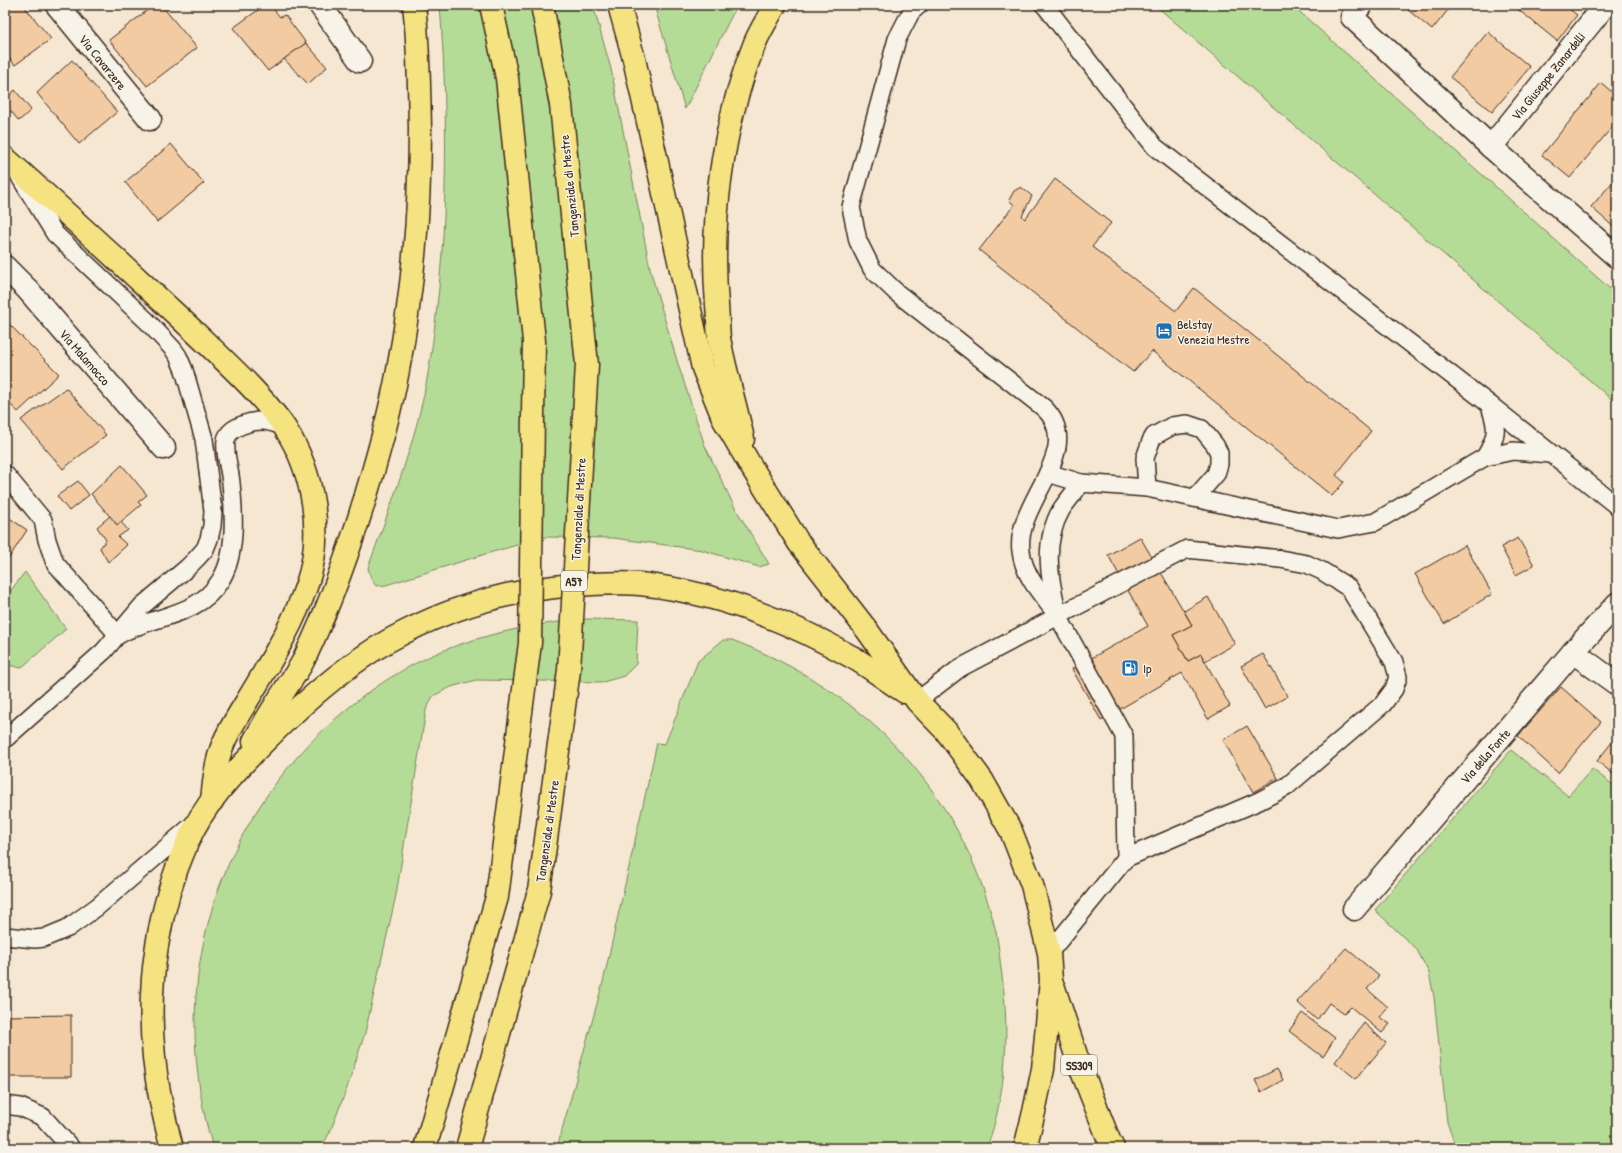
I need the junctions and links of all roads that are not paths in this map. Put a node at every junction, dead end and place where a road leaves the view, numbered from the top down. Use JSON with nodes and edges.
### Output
{"nodes":[{"id":1,"x":57,"y":5,"type":"edge"},
{"id":2,"x":320,"y":5,"type":"edge"},
{"id":3,"x":414,"y":5,"type":"edge"},
{"id":4,"x":491,"y":5,"type":"edge"},
{"id":5,"x":542,"y":5,"type":"edge"},
{"id":6,"x":619,"y":5,"type":"edge"},
{"id":7,"x":775,"y":5,"type":"edge"},
{"id":8,"x":919,"y":5,"type":"edge"},
{"id":9,"x":1044,"y":5,"type":"edge"},
{"id":10,"x":1604,"y":5,"type":"edge"},
{"id":11,"x":1356,"y":11,"type":"edge"},
{"id":12,"x":360,"y":61,"type":"dead end"},
{"id":13,"x":150,"y":119,"type":"dead end"},
{"id":14,"x":1491,"y":147,"type":"junction"},
{"id":15,"x":8,"y":162,"type":"edge"},
{"id":16,"x":1617,"y":257,"type":"edge"},
{"id":17,"x":5,"y":267,"type":"edge"},
{"id":18,"x":1489,"y":404,"type":"junction"},
{"id":19,"x":285,"y":427,"type":"junction"},
{"id":20,"x":164,"y":448,"type":"dead end"},
{"id":21,"x":1551,"y":454,"type":"junction"},
{"id":22,"x":1485,"y":457,"type":"junction"},
{"id":23,"x":749,"y":463,"type":"junction"},
{"id":24,"x":5,"y":474,"type":"edge"},
{"id":25,"x":1048,"y":474,"type":"junction"},
{"id":26,"x":1081,"y":483,"type":"junction"},
{"id":27,"x":1147,"y":488,"type":"junction"},
{"id":28,"x":1194,"y":498,"type":"junction"},
{"id":29,"x":1617,"y":506,"type":"edge"},
{"id":30,"x":1617,"y":604,"type":"edge"},
{"id":31,"x":1058,"y":616,"type":"junction"},
{"id":32,"x":118,"y":635,"type":"junction"},
{"id":33,"x":1574,"y":652,"type":"junction"},
{"id":34,"x":1617,"y":684,"type":"edge"},
{"id":35,"x":917,"y":701,"type":"junction"},
{"id":36,"x":5,"y":739,"type":"edge"},
{"id":37,"x":237,"y":770,"type":"junction"},
{"id":38,"x":207,"y":809,"type":"junction"},
{"id":39,"x":1126,"y":858,"type":"junction"},
{"id":40,"x":1354,"y":909,"type":"dead end"},
{"id":41,"x":5,"y":936,"type":"edge"},
{"id":42,"x":1049,"y":952,"type":"junction"},
{"id":43,"x":1051,"y":980,"type":"junction"},
{"id":44,"x":5,"y":1105,"type":"edge"},
{"id":45,"x":71,"y":1148,"type":"edge"},
{"id":46,"x":172,"y":1148,"type":"edge"},
{"id":47,"x":425,"y":1148,"type":"edge"},
{"id":48,"x":467,"y":1148,"type":"edge"},
{"id":49,"x":1025,"y":1148,"type":"edge"},
{"id":50,"x":1113,"y":1148,"type":"edge"}],
"edges":[{"from":1,"to":13,"type":"street","name":"Via Cavarzere"},
{"from":2,"to":12,"type":"street"},
{"from":3,"to":37,"type":"highway"},
{"from":4,"to":47,"type":"highway","bridge":true},
{"from":5,"to":48,"type":"highway","name":"Tangenziale di Mestre","number":"A57","bridge":true},
{"from":6,"to":23,"type":"highway"},
{"from":7,"to":23,"type":"highway"},
{"from":8,"to":25,"type":"lane"},
{"from":9,"to":18,"type":"lane"},
{"from":10,"to":14,"type":"street","name":"Via Giuseppe Zanardelli"},
{"from":11,"to":14,"type":"street"},
{"from":14,"to":16,"type":"street"},
{"from":15,"to":19,"type":"highway"},
{"from":15,"to":32,"type":"lane"},
{"from":17,"to":20,"type":"street","name":"Via Malamocco"},
{"from":18,"to":21,"type":"lane"},
{"from":18,"to":22,"type":"lane"},
{"from":19,"to":32,"type":"lane"},
{"from":19,"to":38,"type":"highway"},
{"from":21,"to":22,"type":"lane"},
{"from":21,"to":29,"type":"lane"},
{"from":22,"to":28,"type":"lane"},
{"from":23,"to":35,"type":"highway"},
{"from":24,"to":32,"type":"lane"},
{"from":25,"to":26,"type":"lane"},
{"from":25,"to":31,"type":"lane"},
{"from":26,"to":27,"type":"lane"},
{"from":26,"to":31,"type":"lane"},
{"from":27,"to":28,"type":"lane"},
{"from":27,"to":28,"type":"lane"},
{"from":30,"to":33,"type":"street","name":"Via della Fonte"},
{"from":31,"to":35,"type":"lane"},
{"from":31,"to":39,"type":"lane"},
{"from":31,"to":39,"type":"lane"},
{"from":32,"to":36,"type":"lane"},
{"from":33,"to":34,"type":"street"},
{"from":33,"to":40,"type":"street","name":"Via della Fonte"},
{"from":35,"to":37,"type":"highway"},
{"from":35,"to":42,"type":"highway"},
{"from":37,"to":38,"type":"highway"},
{"from":38,"to":41,"type":"lane"},
{"from":38,"to":46,"type":"highway"},
{"from":39,"to":42,"type":"lane"},
{"from":42,"to":43,"type":"highway"},
{"from":43,"to":49,"type":"highway"},
{"from":43,"to":50,"type":"highway","number":"SS309"},
{"from":44,"to":45,"type":"lane"}]}
